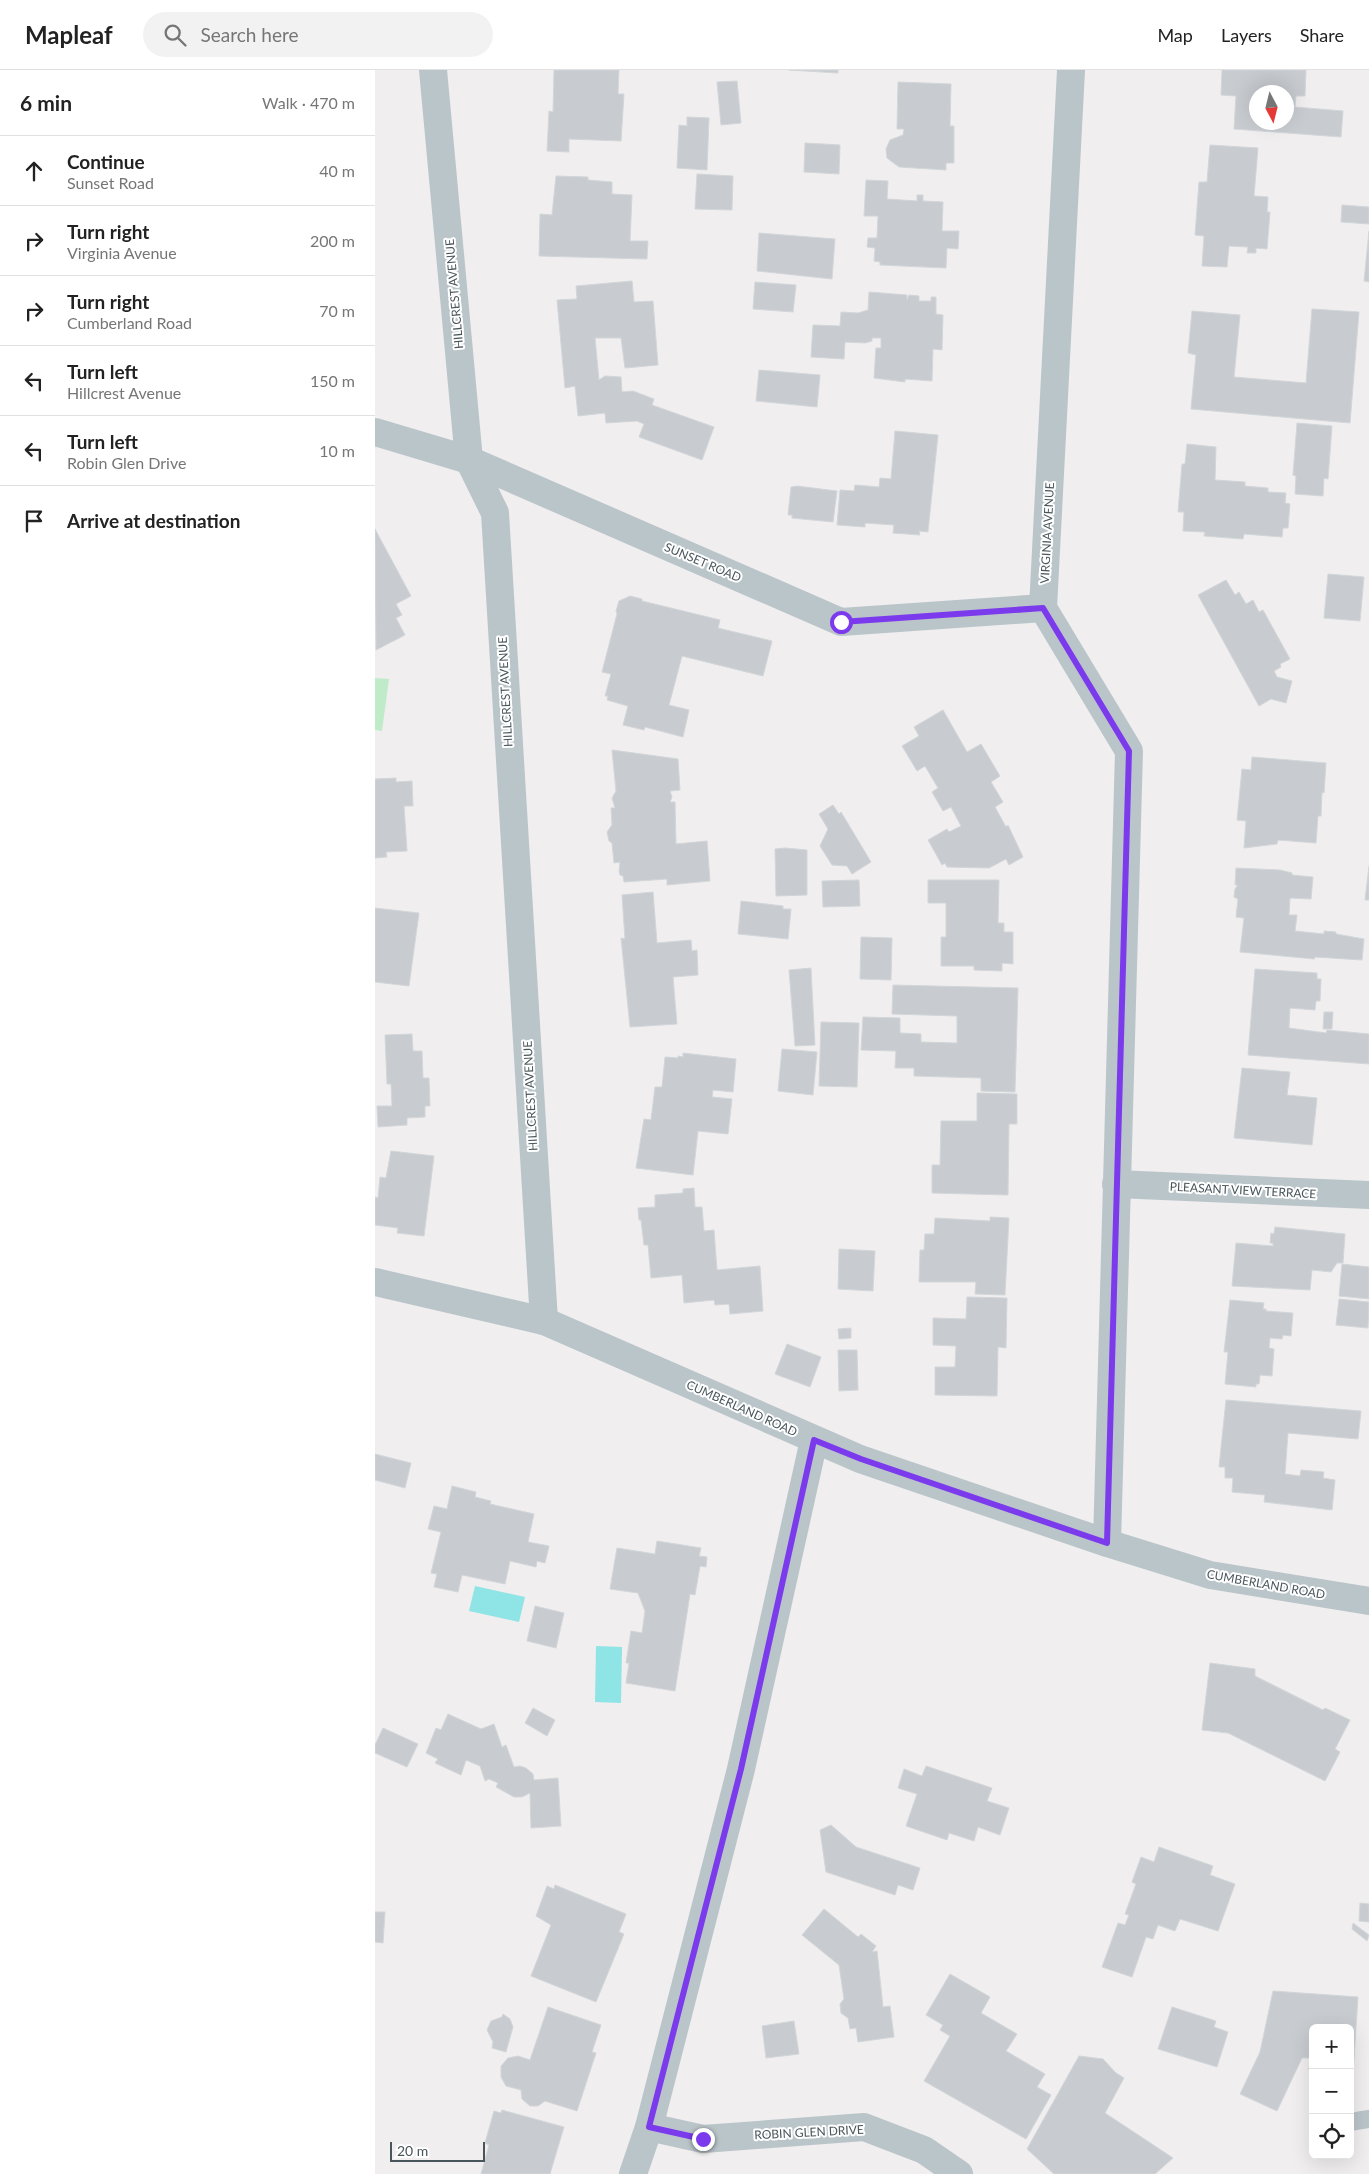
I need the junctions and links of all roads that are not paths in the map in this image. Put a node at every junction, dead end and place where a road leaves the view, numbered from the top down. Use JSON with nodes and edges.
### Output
{"nodes":[{"id":1,"x":433,"y":70,"type":"edge"},
{"id":2,"x":1071,"y":70,"type":"edge"},
{"id":3,"x":375,"y":432,"type":"edge"},
{"id":4,"x":469,"y":460,"type":"junction"},
{"id":5,"x":1043,"y":608,"type":"junction"},
{"id":6,"x":1116,"y":1184,"type":"junction"},
{"id":7,"x":1369,"y":1195,"type":"edge"},
{"id":8,"x":375,"y":1282,"type":"edge"},
{"id":9,"x":544,"y":1321,"type":"junction"},
{"id":10,"x":814,"y":1440,"type":"junction"},
{"id":11,"x":1107,"y":1543,"type":"junction"},
{"id":12,"x":1369,"y":1601,"type":"edge"},
{"id":13,"x":1369,"y":2119,"type":"edge"},
{"id":14,"x":1354,"y":2121,"type":"edge"},
{"id":15,"x":649,"y":2127,"type":"junction"},
{"id":16,"x":633,"y":2174,"type":"edge"},
{"id":17,"x":959,"y":2174,"type":"edge"}],
"edges":[{"from":1,"to":4,"type":"street","name":"HILLCREST AVENUE"},
{"from":2,"to":5,"type":"street","name":"VIRGINIA AVENUE"},
{"from":3,"to":4,"type":"street","name":"SUNSET ROAD"},
{"from":4,"to":5,"type":"street","name":"SUNSET ROAD"},
{"from":4,"to":9,"type":"street","name":"HILLCREST AVENUE"},
{"from":5,"to":6,"type":"street"},
{"from":6,"to":7,"type":"street","name":"PLEASANT VIEW TERRACE"},
{"from":6,"to":11,"type":"street"},
{"from":8,"to":9,"type":"street","name":"CUMBERLAND ROAD"},
{"from":9,"to":10,"type":"street","name":"CUMBERLAND ROAD"},
{"from":10,"to":11,"type":"street","name":"CUMBERLAND ROAD"},
{"from":10,"to":15,"type":"street"},
{"from":11,"to":12,"type":"street","name":"CUMBERLAND ROAD"},
{"from":13,"to":14,"type":"lane"},
{"from":15,"to":16,"type":"street"},
{"from":15,"to":17,"type":"street","name":"ROBIN GLEN DRIVE"}]}
